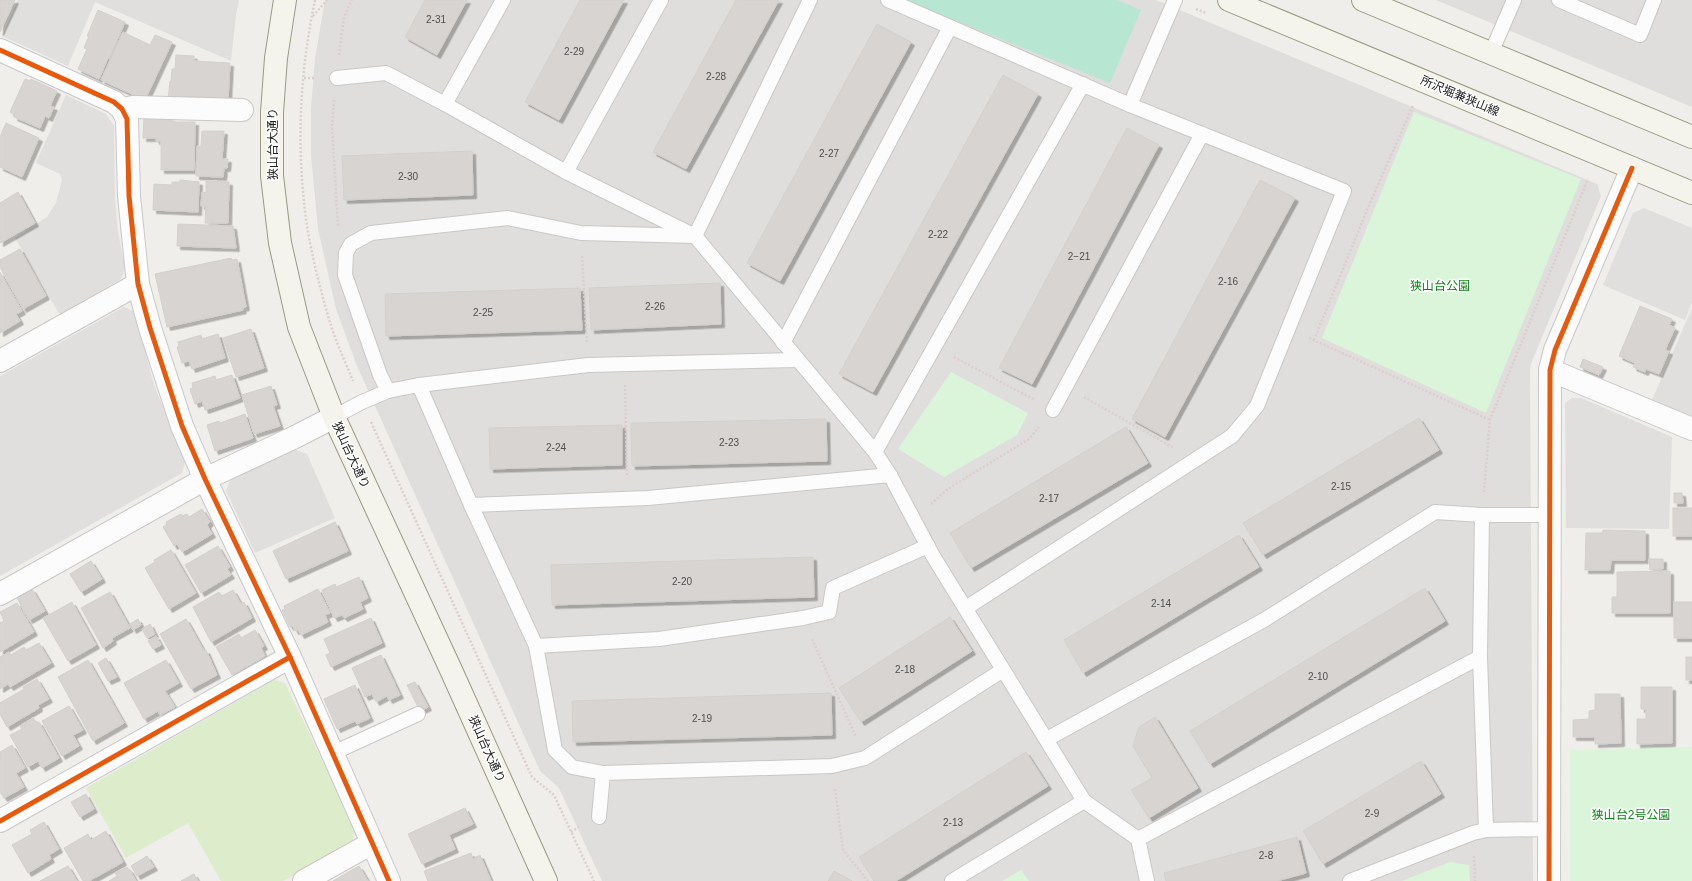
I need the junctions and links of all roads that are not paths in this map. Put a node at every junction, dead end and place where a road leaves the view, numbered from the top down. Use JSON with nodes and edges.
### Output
{"nodes":[{"id":1,"x":285,"y":0,"type":"edge"},
{"id":2,"x":504,"y":0,"type":"edge"},
{"id":3,"x":661,"y":0,"type":"edge"},
{"id":4,"x":810,"y":0,"type":"edge"},
{"id":5,"x":888,"y":0,"type":"edge"},
{"id":6,"x":1175,"y":0,"type":"edge"},
{"id":7,"x":1229,"y":0,"type":"edge"},
{"id":8,"x":1363,"y":0,"type":"edge"},
{"id":9,"x":1514,"y":0,"type":"edge"},
{"id":10,"x":1560,"y":0,"type":"edge"},
{"id":11,"x":1654,"y":0,"type":"edge"},
{"id":12,"x":950,"y":27,"type":"junction"},
{"id":13,"x":0,"y":50,"type":"edge"},
{"id":14,"x":1490,"y":53,"type":"junction"},
{"id":15,"x":337,"y":78,"type":"road end"},
{"id":16,"x":1083,"y":84,"type":"junction"},
{"id":17,"x":445,"y":104,"type":"junction"},
{"id":18,"x":1130,"y":105,"type":"junction"},
{"id":19,"x":122,"y":109,"type":"junction"},
{"id":20,"x":242,"y":110,"type":"dead end"},
{"id":21,"x":1202,"y":134,"type":"junction"},
{"id":22,"x":1692,"y":137,"type":"edge"},
{"id":23,"x":1632,"y":168,"type":"junction"},
{"id":24,"x":566,"y":172,"type":"junction"},
{"id":25,"x":1692,"y":193,"type":"edge"},
{"id":26,"x":695,"y":236,"type":"junction"},
{"id":27,"x":138,"y":284,"type":"junction"},
{"id":28,"x":783,"y":343,"type":"junction"},
{"id":29,"x":798,"y":360,"type":"junction"},
{"id":30,"x":0,"y":361,"type":"edge"},
{"id":31,"x":1550,"y":370,"type":"junction"},
{"id":32,"x":419,"y":385,"type":"junction"},
{"id":33,"x":388,"y":391,"type":"junction"},
{"id":34,"x":1053,"y":410,"type":"road end"},
{"id":35,"x":334,"y":417,"type":"junction"},
{"id":36,"x":1692,"y":429,"type":"edge"},
{"id":37,"x":875,"y":452,"type":"junction"},
{"id":38,"x":890,"y":475,"type":"junction"},
{"id":39,"x":205,"y":479,"type":"junction"},
{"id":40,"x":471,"y":505,"type":"junction"},
{"id":41,"x":1550,"y":515,"type":"junction"},
{"id":42,"x":1482,"y":516,"type":"junction"},
{"id":43,"x":928,"y":546,"type":"junction"},
{"id":44,"x":0,"y":594,"type":"edge"},
{"id":45,"x":966,"y":608,"type":"junction"},
{"id":46,"x":536,"y":646,"type":"junction"},
{"id":47,"x":290,"y":657,"type":"junction"},
{"id":48,"x":1480,"y":657,"type":"junction"},
{"id":49,"x":1003,"y":670,"type":"junction"},
{"id":50,"x":418,"y":714,"type":"dead end"},
{"id":51,"x":1047,"y":739,"type":"junction"},
{"id":52,"x":333,"y":753,"type":"junction"},
{"id":53,"x":603,"y":773,"type":"junction"},
{"id":54,"x":1084,"y":801,"type":"junction"},
{"id":55,"x":599,"y":817,"type":"dead end"},
{"id":56,"x":0,"y":820,"type":"edge"},
{"id":57,"x":1549,"y":829,"type":"junction"},
{"id":58,"x":1486,"y":830,"type":"junction"},
{"id":59,"x":1138,"y":839,"type":"junction"},
{"id":60,"x":372,"y":843,"type":"junction"},
{"id":61,"x":304,"y":881,"type":"edge"},
{"id":62,"x":389,"y":881,"type":"edge"},
{"id":63,"x":546,"y":881,"type":"edge"},
{"id":64,"x":952,"y":881,"type":"edge"},
{"id":65,"x":1147,"y":881,"type":"edge"},
{"id":66,"x":1350,"y":881,"type":"edge"},
{"id":67,"x":1549,"y":881,"type":"edge"}],
"edges":[{"from":1,"to":35,"type":"street","name":"狭山台大通り"},
{"from":2,"to":17,"type":"lane"},
{"from":3,"to":24,"type":"lane"},
{"from":4,"to":26,"type":"lane"},
{"from":5,"to":12,"type":"lane"},
{"from":6,"to":18,"type":"lane"},
{"from":7,"to":23,"type":"street","name":"所沢堀兼狭山線"},
{"from":8,"to":14,"type":"street"},
{"from":9,"to":14,"type":"lane"},
{"from":10,"to":11,"type":"lane"},
{"from":12,"to":16,"type":"lane"},
{"from":12,"to":28,"type":"lane"},
{"from":13,"to":19,"type":"street"},
{"from":14,"to":22,"type":"street"},
{"from":15,"to":17,"type":"lane"},
{"from":16,"to":18,"type":"lane"},
{"from":16,"to":37,"type":"lane"},
{"from":17,"to":24,"type":"lane"},
{"from":18,"to":21,"type":"lane"},
{"from":19,"to":20,"type":"street"},
{"from":19,"to":27,"type":"street"},
{"from":21,"to":34,"type":"lane"},
{"from":21,"to":45,"type":"lane"},
{"from":23,"to":25,"type":"street","name":"所沢堀兼狭山線"},
{"from":23,"to":31,"type":"street"},
{"from":24,"to":26,"type":"lane"},
{"from":26,"to":28,"type":"lane"},
{"from":26,"to":33,"type":"lane"},
{"from":27,"to":30,"type":"street"},
{"from":27,"to":39,"type":"street"},
{"from":28,"to":29,"type":"lane"},
{"from":29,"to":32,"type":"lane"},
{"from":29,"to":37,"type":"lane"},
{"from":31,"to":36,"type":"street"},
{"from":31,"to":41,"type":"street"},
{"from":32,"to":33,"type":"lane"},
{"from":32,"to":40,"type":"lane"},
{"from":33,"to":35,"type":"lane"},
{"from":35,"to":39,"type":"street"},
{"from":35,"to":63,"type":"street","name":"狭山台大通り"},
{"from":37,"to":38,"type":"lane"},
{"from":38,"to":40,"type":"lane"},
{"from":38,"to":43,"type":"lane"},
{"from":39,"to":44,"type":"street"},
{"from":39,"to":47,"type":"street"},
{"from":40,"to":46,"type":"lane"},
{"from":41,"to":42,"type":"lane"},
{"from":41,"to":57,"type":"street"},
{"from":42,"to":48,"type":"lane"},
{"from":42,"to":51,"type":"lane"},
{"from":43,"to":45,"type":"lane"},
{"from":43,"to":46,"type":"lane"},
{"from":45,"to":49,"type":"lane"},
{"from":46,"to":53,"type":"lane"},
{"from":47,"to":52,"type":"street"},
{"from":47,"to":56,"type":"street"},
{"from":48,"to":58,"type":"lane"},
{"from":48,"to":59,"type":"lane"},
{"from":49,"to":51,"type":"lane"},
{"from":49,"to":53,"type":"lane"},
{"from":50,"to":52,"type":"lane"},
{"from":51,"to":54,"type":"lane"},
{"from":52,"to":60,"type":"street"},
{"from":53,"to":55,"type":"lane"},
{"from":54,"to":59,"type":"lane"},
{"from":54,"to":64,"type":"lane"},
{"from":57,"to":58,"type":"lane"},
{"from":57,"to":67,"type":"street"},
{"from":58,"to":66,"type":"lane"},
{"from":59,"to":65,"type":"lane"},
{"from":60,"to":61,"type":"street"},
{"from":60,"to":62,"type":"street"}]}
